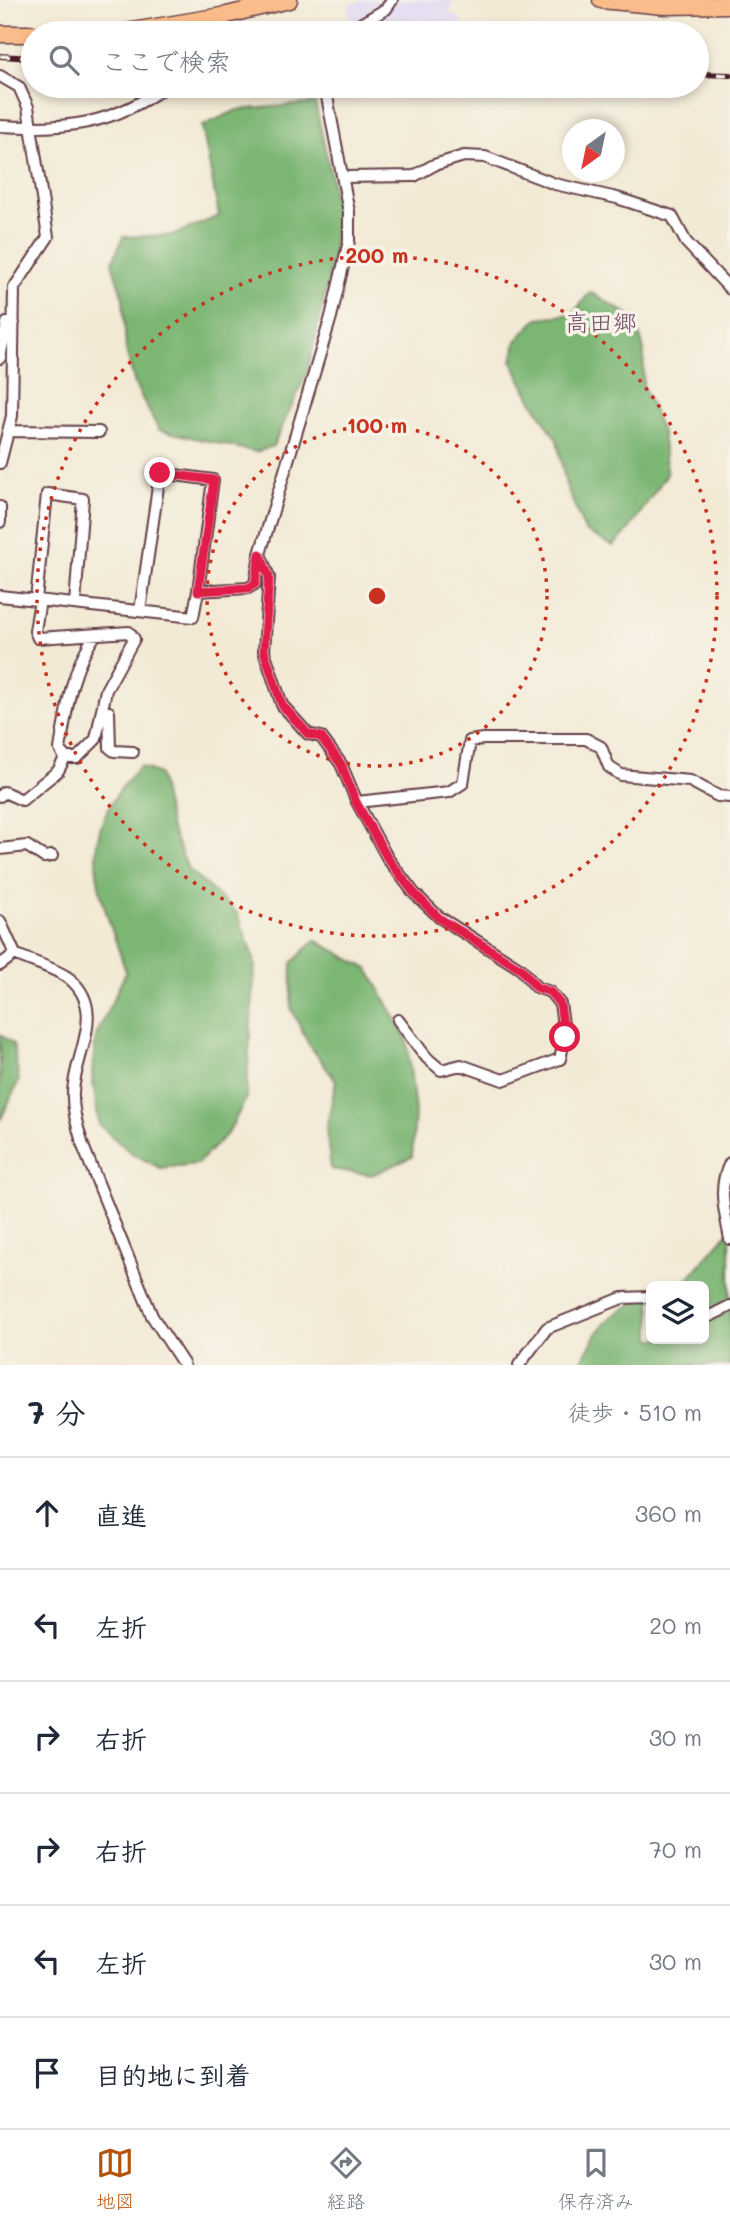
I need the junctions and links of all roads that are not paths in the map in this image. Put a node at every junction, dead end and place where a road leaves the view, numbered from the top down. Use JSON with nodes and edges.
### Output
{"nodes":[{"id":1,"x":289,"y":0,"type":"edge"},
{"id":2,"x":392,"y":0,"type":"edge"},
{"id":3,"x":601,"y":0,"type":"edge"},
{"id":4,"x":730,"y":5,"type":"edge"},
{"id":5,"x":227,"y":15,"type":"junction"},
{"id":6,"x":191,"y":21,"type":"edge"},
{"id":7,"x":224,"y":21,"type":"edge"},
{"id":8,"x":366,"y":21,"type":"edge"},
{"id":9,"x":0,"y":34,"type":"edge"},
{"id":10,"x":21,"y":34,"type":"edge"},
{"id":11,"x":0,"y":76,"type":"edge"},
{"id":12,"x":21,"y":91,"type":"edge"},
{"id":13,"x":24,"y":98,"type":"edge"},
{"id":14,"x":150,"y":98,"type":"edge"},
{"id":15,"x":327,"y":98,"type":"edge"},
{"id":16,"x":0,"y":126,"type":"edge"},
{"id":17,"x":30,"y":128,"type":"junction"},
{"id":18,"x":343,"y":177,"type":"junction"},
{"id":19,"x":730,"y":289,"type":"edge"},
{"id":20,"x":14,"y":323,"type":"junction"},
{"id":21,"x":0,"y":358,"type":"edge"},
{"id":22,"x":8,"y":431,"type":"junction"},
{"id":23,"x":99,"y":432,"type":"dead end"},
{"id":24,"x":0,"y":463,"type":"edge"},
{"id":25,"x":0,"y":507,"type":"edge"},
{"id":26,"x":0,"y":522,"type":"edge"},
{"id":27,"x":260,"y":554,"type":"junction"},
{"id":28,"x":198,"y":591,"type":"junction"},
{"id":29,"x":0,"y":596,"type":"edge"},
{"id":30,"x":38,"y":600,"type":"junction"},
{"id":31,"x":75,"y":604,"type":"junction"},
{"id":32,"x":140,"y":611,"type":"junction"},
{"id":33,"x":96,"y":634,"type":"junction"},
{"id":34,"x":109,"y":685,"type":"junction"},
{"id":35,"x":132,"y":752,"type":"dead end"},
{"id":36,"x":65,"y":758,"type":"junction"},
{"id":37,"x":0,"y":796,"type":"edge"},
{"id":38,"x":730,"y":797,"type":"edge"},
{"id":39,"x":356,"y":802,"type":"junction"},
{"id":40,"x":0,"y":849,"type":"edge"},
{"id":41,"x":52,"y":856,"type":"dead end"},
{"id":42,"x":0,"y":921,"type":"edge"},
{"id":43,"x":15,"y":954,"type":"junction"},
{"id":44,"x":0,"y":965,"type":"edge"},
{"id":45,"x":398,"y":1020,"type":"dead end"},
{"id":46,"x":730,"y":1163,"type":"edge"},
{"id":47,"x":730,"y":1239,"type":"edge"},
{"id":48,"x":646,"y":1297,"type":"edge"},
{"id":49,"x":730,"y":1306,"type":"edge"},
{"id":50,"x":709,"y":1316,"type":"edge"},
{"id":51,"x":184,"y":1365,"type":"edge"},
{"id":52,"x":519,"y":1365,"type":"edge"}],
"edges":[{"from":1,"to":5,"type":"main road"},
{"from":2,"to":8,"type":"street"},
{"from":3,"to":4,"type":"main road"},
{"from":5,"to":6,"type":"main road"},
{"from":5,"to":7,"type":"street"},
{"from":9,"to":10,"type":"main road"},
{"from":11,"to":12,"type":"street"},
{"from":13,"to":17,"type":"street"},
{"from":14,"to":17,"type":"street"},
{"from":15,"to":18,"type":"street"},
{"from":16,"to":17,"type":"street"},
{"from":17,"to":20,"type":"street"},
{"from":18,"to":19,"type":"street"},
{"from":18,"to":27,"type":"street"},
{"from":20,"to":21,"type":"street"},
{"from":20,"to":22,"type":"street"},
{"from":22,"to":23,"type":"street"},
{"from":22,"to":24,"type":"street"},
{"from":25,"to":26,"type":"street"},
{"from":27,"to":28,"type":"street"},
{"from":27,"to":39,"type":"street"},
{"from":28,"to":32,"type":"street"},
{"from":28,"to":32,"type":"street"},
{"from":29,"to":30,"type":"street"},
{"from":30,"to":31,"type":"street"},
{"from":30,"to":31,"type":"street"},
{"from":30,"to":33,"type":"street"},
{"from":31,"to":32,"type":"street"},
{"from":33,"to":34,"type":"street"},
{"from":33,"to":36,"type":"street"},
{"from":34,"to":35,"type":"street"},
{"from":34,"to":36,"type":"street"},
{"from":36,"to":37,"type":"street"},
{"from":38,"to":39,"type":"street"},
{"from":39,"to":45,"type":"street"},
{"from":40,"to":41,"type":"street"},
{"from":42,"to":43,"type":"street"},
{"from":43,"to":44,"type":"street"},
{"from":43,"to":51,"type":"street"},
{"from":46,"to":47,"type":"street"},
{"from":48,"to":52,"type":"street"},
{"from":49,"to":50,"type":"street"}]}
